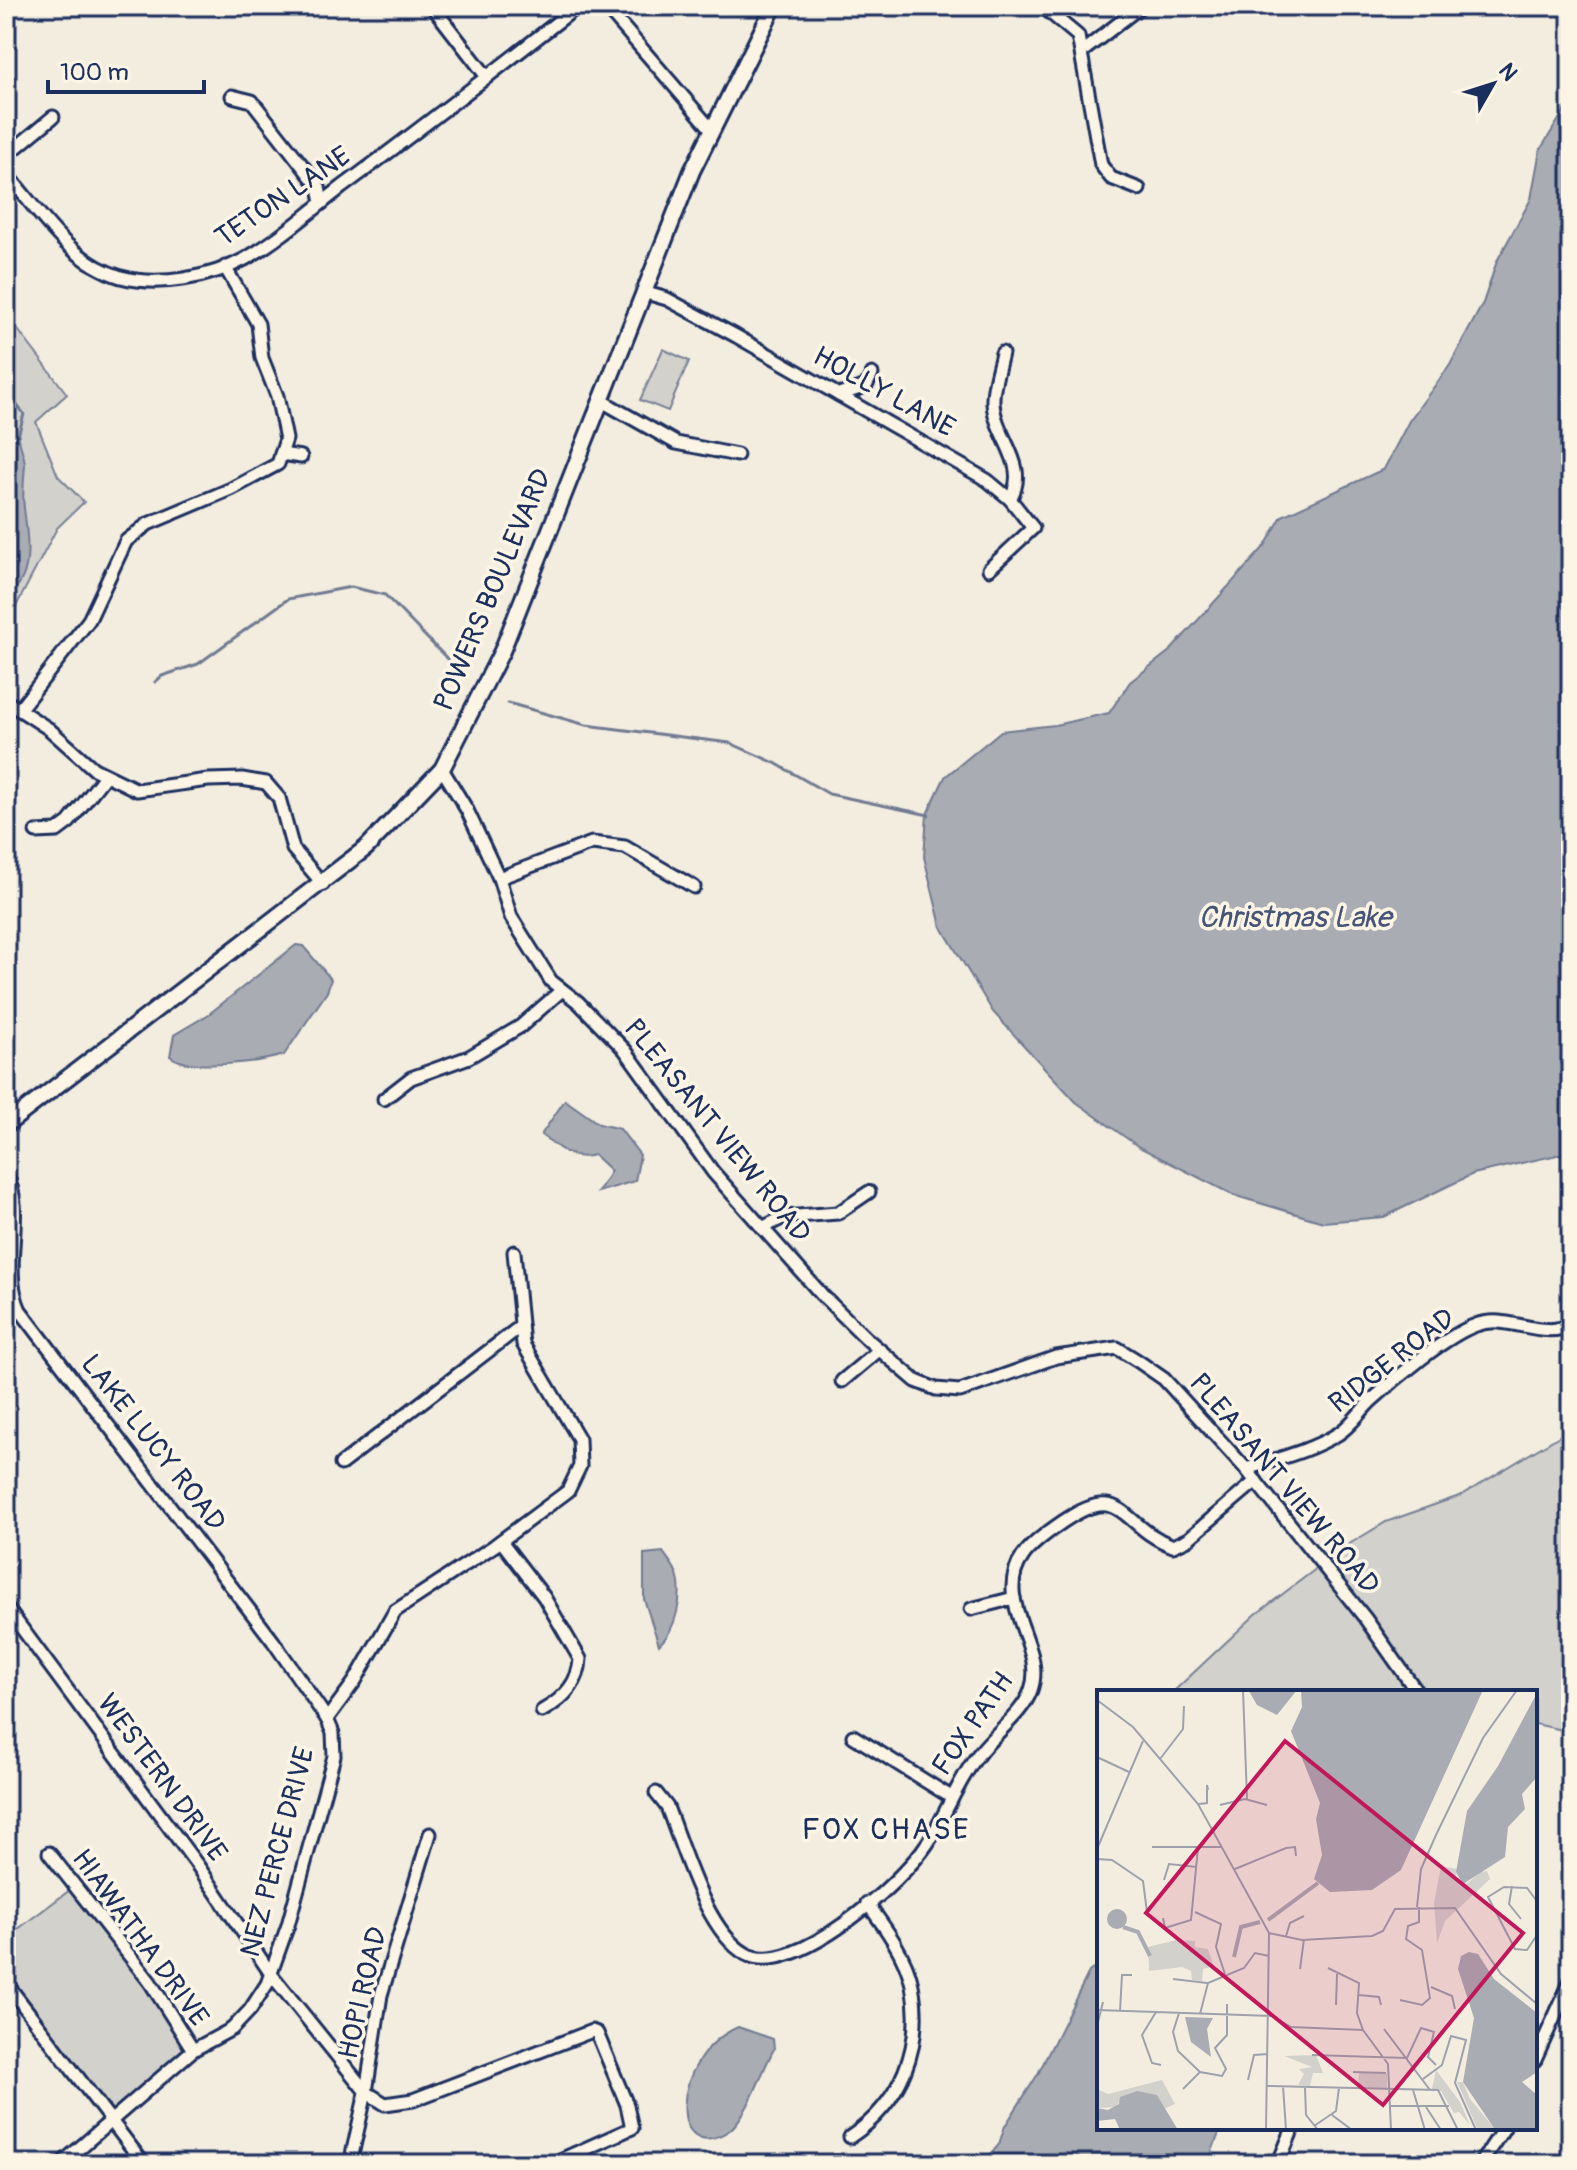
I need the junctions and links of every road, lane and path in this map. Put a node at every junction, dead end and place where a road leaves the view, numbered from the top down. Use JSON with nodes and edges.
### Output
{"nodes":[{"id":1,"x":432,"y":6,"type":"edge"},
{"id":2,"x":578,"y":6,"type":"edge"},
{"id":3,"x":605,"y":6,"type":"edge"},
{"id":4,"x":774,"y":6,"type":"edge"},
{"id":5,"x":1042,"y":6,"type":"edge"},
{"id":6,"x":1141,"y":6,"type":"edge"},
{"id":7,"x":1083,"y":51,"type":"junction"},
{"id":8,"x":487,"y":77,"type":"junction"},
{"id":9,"x":232,"y":96,"type":"dead end"},
{"id":10,"x":53,"y":117,"type":"dead end"},
{"id":11,"x":712,"y":130,"type":"junction"},
{"id":12,"x":6,"y":156,"type":"edge"},
{"id":13,"x":6,"y":173,"type":"edge"},
{"id":14,"x":1139,"y":189,"type":"dead end"},
{"id":15,"x":322,"y":203,"type":"junction"},
{"id":16,"x":225,"y":267,"type":"junction"},
{"id":17,"x":643,"y":292,"type":"junction"},
{"id":18,"x":1002,"y":353,"type":"dead end"},
{"id":19,"x":872,"y":374,"type":"dead end"},
{"id":20,"x":839,"y":395,"type":"junction"},
{"id":21,"x":600,"y":400,"type":"junction"},
{"id":22,"x":281,"y":454,"type":"junction"},
{"id":23,"x":737,"y":455,"type":"dead end"},
{"id":24,"x":301,"y":457,"type":"dead end"},
{"id":25,"x":1010,"y":499,"type":"junction"},
{"id":26,"x":989,"y":569,"type":"dead end"},
{"id":27,"x":6,"y":701,"type":"edge"},
{"id":28,"x":19,"y":710,"type":"junction"},
{"id":29,"x":442,"y":769,"type":"junction"},
{"id":30,"x":105,"y":776,"type":"junction"},
{"id":31,"x":36,"y":832,"type":"dead end"},
{"id":32,"x":499,"y":878,"type":"junction"},
{"id":33,"x":323,"y":884,"type":"junction"},
{"id":34,"x":694,"y":887,"type":"dead end"},
{"id":35,"x":562,"y":990,"type":"junction"},
{"id":36,"x":384,"y":1099,"type":"dead end"},
{"id":37,"x":6,"y":1125,"type":"edge"},
{"id":38,"x":6,"y":1174,"type":"edge"},
{"id":39,"x":869,"y":1192,"type":"dead end"},
{"id":40,"x":762,"y":1228,"type":"junction"},
{"id":41,"x":514,"y":1252,"type":"dead end"},
{"id":42,"x":1571,"y":1325,"type":"edge"},
{"id":43,"x":521,"y":1326,"type":"junction"},
{"id":44,"x":879,"y":1350,"type":"junction"},
{"id":45,"x":842,"y":1381,"type":"dead end"},
{"id":46,"x":341,"y":1464,"type":"dead end"},
{"id":47,"x":1246,"y":1469,"type":"junction"},
{"id":48,"x":1256,"y":1481,"type":"junction"},
{"id":49,"x":501,"y":1541,"type":"junction"},
{"id":50,"x":1014,"y":1598,"type":"junction"},
{"id":51,"x":6,"y":1607,"type":"edge"},
{"id":52,"x":971,"y":1609,"type":"dead end"},
{"id":53,"x":1416,"y":1690,"type":"edge"},
{"id":54,"x":542,"y":1711,"type":"dead end"},
{"id":55,"x":327,"y":1719,"type":"junction"},
{"id":56,"x":853,"y":1736,"type":"dead end"},
{"id":57,"x":656,"y":1793,"type":"dead end"},
{"id":58,"x":951,"y":1797,"type":"junction"},
{"id":59,"x":430,"y":1834,"type":"dead end"},
{"id":60,"x":49,"y":1853,"type":"dead end"},
{"id":61,"x":867,"y":1903,"type":"junction"},
{"id":62,"x":271,"y":1974,"type":"junction"},
{"id":63,"x":1571,"y":1980,"type":"edge"},
{"id":64,"x":6,"y":1983,"type":"edge"},
{"id":65,"x":193,"y":2050,"type":"junction"},
{"id":66,"x":1537,"y":2056,"type":"edge"},
{"id":67,"x":366,"y":2092,"type":"junction"},
{"id":68,"x":109,"y":2120,"type":"junction"},
{"id":69,"x":1292,"y":2130,"type":"edge"},
{"id":70,"x":1503,"y":2130,"type":"edge"},
{"id":71,"x":850,"y":2137,"type":"dead end"},
{"id":72,"x":61,"y":2164,"type":"edge"},
{"id":73,"x":144,"y":2164,"type":"edge"},
{"id":74,"x":350,"y":2164,"type":"edge"},
{"id":75,"x":551,"y":2164,"type":"edge"},
{"id":76,"x":1278,"y":2164,"type":"edge"},
{"id":77,"x":1480,"y":2164,"type":"edge"}],
"edges":[{"from":1,"to":8,"type":"street"},
{"from":2,"to":8,"type":"street","name":"TETON LANE"},
{"from":3,"to":11,"type":"street"},
{"from":4,"to":11,"type":"main road","name":"POWERS BOULEVARD"},
{"from":5,"to":7,"type":"street"},
{"from":6,"to":7,"type":"street"},
{"from":7,"to":14,"type":"street"},
{"from":8,"to":15,"type":"street","name":"TETON LANE"},
{"from":9,"to":15,"type":"street"},
{"from":10,"to":12,"type":"street"},
{"from":11,"to":17,"type":"main road","name":"POWERS BOULEVARD"},
{"from":13,"to":16,"type":"street","name":"TETON LANE"},
{"from":15,"to":16,"type":"street","name":"TETON LANE"},
{"from":16,"to":22,"type":"street"},
{"from":17,"to":20,"type":"street","name":"HOLLY LANE"},
{"from":17,"to":21,"type":"main road","name":"POWERS BOULEVARD"},
{"from":18,"to":25,"type":"street"},
{"from":19,"to":20,"type":"street"},
{"from":20,"to":25,"type":"street","name":"HOLLY LANE"},
{"from":21,"to":23,"type":"street"},
{"from":21,"to":29,"type":"main road","name":"POWERS BOULEVARD"},
{"from":22,"to":24,"type":"street"},
{"from":22,"to":28,"type":"street"},
{"from":25,"to":26,"type":"street","name":"HOLLY LANE"},
{"from":27,"to":28,"type":"street"},
{"from":28,"to":30,"type":"street"},
{"from":29,"to":32,"type":"street","name":"PLEASANT VIEW ROAD"},
{"from":29,"to":33,"type":"main road","name":"POWERS BOULEVARD"},
{"from":30,"to":31,"type":"street"},
{"from":30,"to":33,"type":"street"},
{"from":32,"to":34,"type":"street"},
{"from":32,"to":35,"type":"street","name":"PLEASANT VIEW ROAD"},
{"from":33,"to":37,"type":"main road","name":"POWERS BOULEVARD"},
{"from":35,"to":36,"type":"street"},
{"from":35,"to":40,"type":"street","name":"PLEASANT VIEW ROAD"},
{"from":38,"to":55,"type":"street","name":"LAKE LUCY ROAD"},
{"from":39,"to":40,"type":"street"},
{"from":40,"to":44,"type":"street","name":"PLEASANT VIEW ROAD"},
{"from":41,"to":43,"type":"street","name":"NEZ PERCE DRIVE"},
{"from":42,"to":47,"type":"street","name":"RIDGE ROAD"},
{"from":43,"to":46,"type":"street"},
{"from":43,"to":49,"type":"street","name":"NEZ PERCE DRIVE"},
{"from":44,"to":45,"type":"street"},
{"from":44,"to":47,"type":"street","name":"PLEASANT VIEW ROAD"},
{"from":47,"to":48,"type":"street","name":"PLEASANT VIEW ROAD"},
{"from":48,"to":50,"type":"street","name":"FOX PATH"},
{"from":48,"to":53,"type":"street","name":"PLEASANT VIEW ROAD"},
{"from":49,"to":54,"type":"street"},
{"from":49,"to":55,"type":"street","name":"NEZ PERCE DRIVE"},
{"from":50,"to":52,"type":"street"},
{"from":50,"to":58,"type":"street","name":"FOX PATH"},
{"from":51,"to":62,"type":"street","name":"WESTERN DRIVE"},
{"from":55,"to":62,"type":"street","name":"NEZ PERCE DRIVE"},
{"from":56,"to":58,"type":"street"},
{"from":57,"to":61,"type":"street","name":"FOX PATH"},
{"from":58,"to":61,"type":"street","name":"FOX PATH"},
{"from":59,"to":67,"type":"street","name":"HOPI ROAD"},
{"from":60,"to":65,"type":"street","name":"HIAWATHA DRIVE"},
{"from":61,"to":71,"type":"street"},
{"from":62,"to":65,"type":"street","name":"NEZ PERCE DRIVE"},
{"from":62,"to":67,"type":"street","name":"WESTERN DRIVE"},
{"from":63,"to":66,"type":"street"},
{"from":64,"to":68,"type":"street"},
{"from":65,"to":68,"type":"street","name":"NEZ PERCE DRIVE"},
{"from":67,"to":74,"type":"street","name":"HOPI ROAD"},
{"from":67,"to":75,"type":"street"},
{"from":68,"to":72,"type":"street","name":"NEZ PERCE DRIVE"},
{"from":68,"to":73,"type":"street"},
{"from":69,"to":76,"type":"street"},
{"from":70,"to":77,"type":"street"}]}
